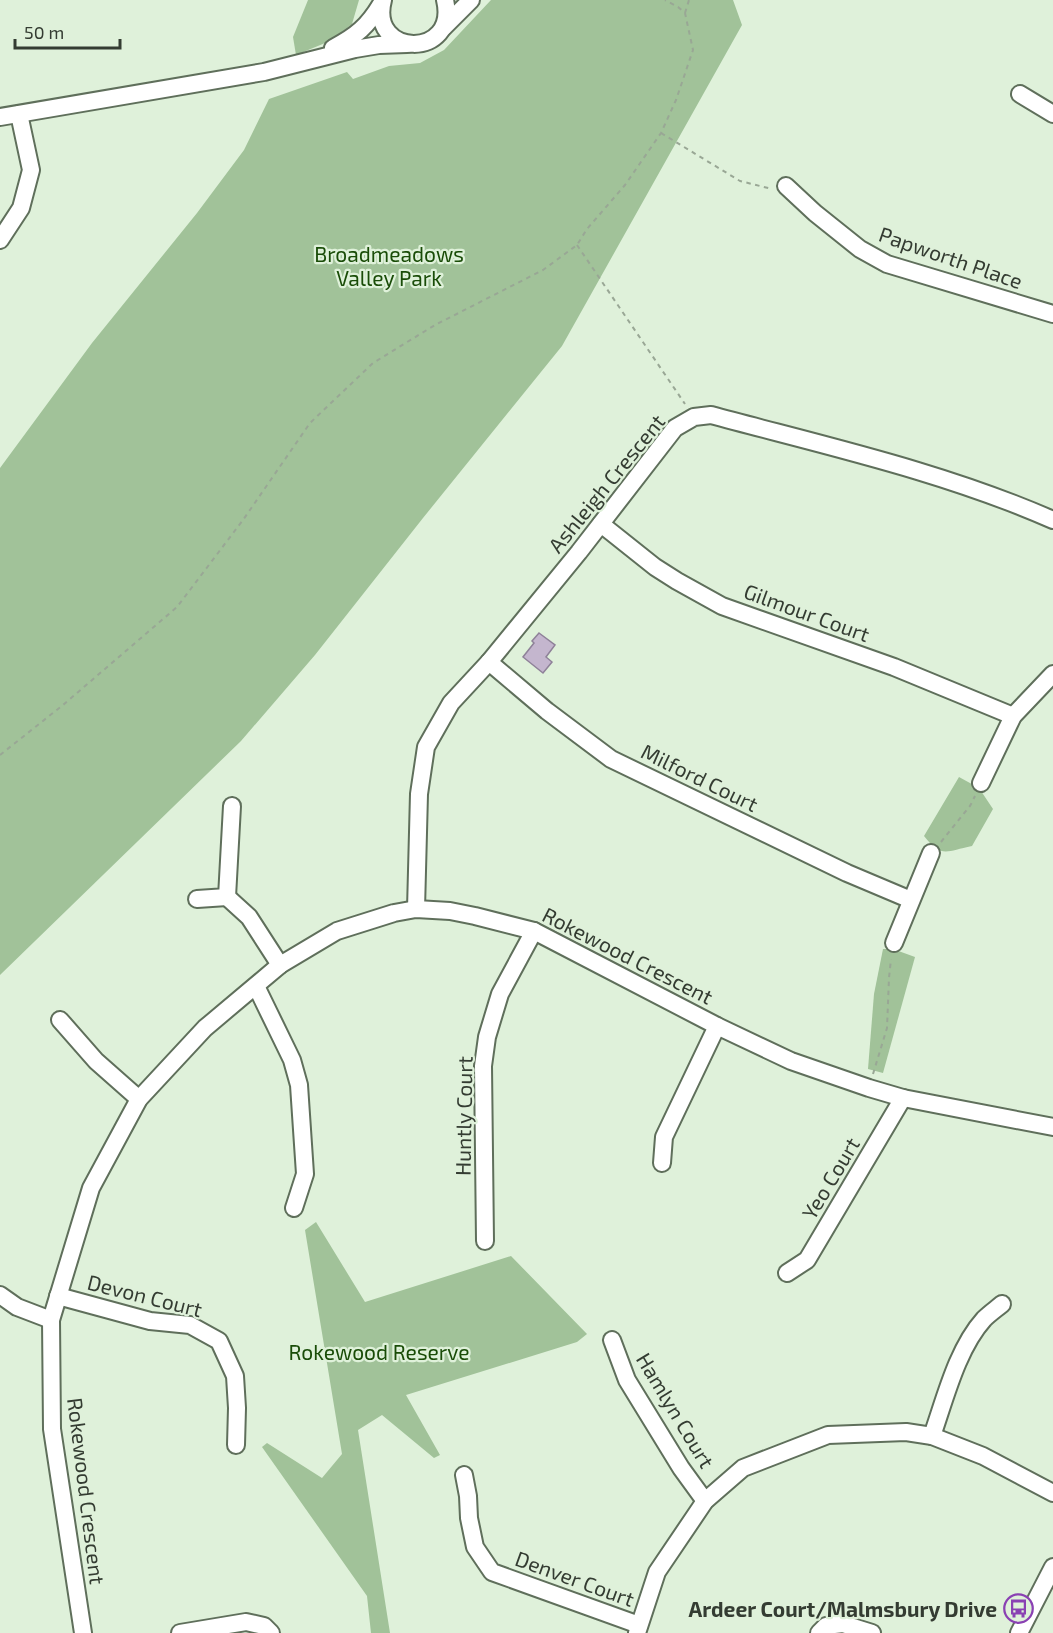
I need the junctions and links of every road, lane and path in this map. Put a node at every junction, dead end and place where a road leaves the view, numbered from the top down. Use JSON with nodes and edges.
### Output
{"nodes":[{"id":1,"x":445,"y":0,"type":"edge"},
{"id":2,"x":471,"y":0,"type":"edge"},
{"id":3,"x":664,"y":0,"type":"edge"},
{"id":4,"x":689,"y":0,"type":"edge"},
{"id":5,"x":382,"y":1,"type":"edge"},
{"id":6,"x":685,"y":13,"type":"junction"},
{"id":7,"x":444,"y":27,"type":"junction"},
{"id":8,"x":407,"y":44,"type":"junction"},
{"id":9,"x":314,"y":58,"type":"junction"},
{"id":10,"x":1017,"y":93,"type":"dead end"},
{"id":11,"x":19,"y":114,"type":"junction"},
{"id":12,"x":1053,"y":114,"type":"edge"},
{"id":13,"x":0,"y":117,"type":"edge"},
{"id":14,"x":661,"y":133,"type":"junction"},
{"id":15,"x":784,"y":182,"type":"joint"},
{"id":16,"x":0,"y":240,"type":"edge"},
{"id":17,"x":577,"y":245,"type":"junction"},
{"id":18,"x":1053,"y":314,"type":"edge"},
{"id":19,"x":694,"y":417,"type":"junction"},
{"id":20,"x":1053,"y":520,"type":"edge"},
{"id":21,"x":601,"y":524,"type":"junction"},
{"id":22,"x":489,"y":662,"type":"junction"},
{"id":23,"x":1053,"y":674,"type":"edge"},
{"id":24,"x":1013,"y":716,"type":"junction"},
{"id":25,"x":0,"y":755,"type":"edge"},
{"id":26,"x":981,"y":783,"type":"joint"},
{"id":27,"x":232,"y":806,"type":"dead end"},
{"id":28,"x":931,"y":853,"type":"joint"},
{"id":29,"x":227,"y":897,"type":"junction"},
{"id":30,"x":197,"y":899,"type":"dead end"},
{"id":31,"x":911,"y":900,"type":"junction"},
{"id":32,"x":416,"y":909,"type":"junction"},
{"id":33,"x":534,"y":931,"type":"junction"},
{"id":34,"x":894,"y":943,"type":"joint"},
{"id":35,"x":280,"y":965,"type":"junction"},
{"id":36,"x":256,"y":986,"type":"junction"},
{"id":37,"x":60,"y":1020,"type":"dead end"},
{"id":38,"x":717,"y":1026,"type":"junction"},
{"id":39,"x":869,"y":1088,"type":"junction"},
{"id":40,"x":903,"y":1098,"type":"junction"},
{"id":41,"x":139,"y":1099,"type":"junction"},
{"id":42,"x":1053,"y":1125,"type":"edge"},
{"id":43,"x":662,"y":1163,"type":"dead end"},
{"id":44,"x":294,"y":1208,"type":"dead end"},
{"id":45,"x":485,"y":1241,"type":"dead end"},
{"id":46,"x":788,"y":1273,"type":"dead end"},
{"id":47,"x":0,"y":1295,"type":"edge"},
{"id":48,"x":58,"y":1296,"type":"junction"},
{"id":49,"x":1002,"y":1304,"type":"dead end"},
{"id":50,"x":51,"y":1320,"type":"junction"},
{"id":51,"x":612,"y":1340,"type":"dead end"},
{"id":52,"x":932,"y":1436,"type":"junction"},
{"id":53,"x":236,"y":1445,"type":"dead end"},
{"id":54,"x":464,"y":1475,"type":"dead end"},
{"id":55,"x":1053,"y":1493,"type":"edge"},
{"id":56,"x":705,"y":1501,"type":"junction"},
{"id":57,"x":1053,"y":1567,"type":"edge"},
{"id":58,"x":1047,"y":1593,"type":"edge"},
{"id":59,"x":638,"y":1629,"type":"edge"},
{"id":60,"x":83,"y":1633,"type":"edge"},
{"id":61,"x":180,"y":1633,"type":"edge"},
{"id":62,"x":271,"y":1633,"type":"edge"},
{"id":63,"x":819,"y":1633,"type":"edge"},
{"id":64,"x":872,"y":1633,"type":"edge"},
{"id":65,"x":1019,"y":1633,"type":"edge"}],
"edges":[{"from":1,"to":7,"type":"street"},
{"from":2,"to":7,"type":"street"},
{"from":3,"to":6,"type":"path"},
{"from":4,"to":6,"type":"path"},
{"from":5,"to":8,"type":"street"},
{"from":5,"to":9,"type":"street"},
{"from":6,"to":14,"type":"path"},
{"from":7,"to":8,"type":"street"},
{"from":8,"to":9,"type":"street"},
{"from":9,"to":11,"type":"street"},
{"from":10,"to":12,"type":"street"},
{"from":11,"to":13,"type":"street"},
{"from":11,"to":16,"type":"street"},
{"from":14,"to":15,"type":"path"},
{"from":14,"to":17,"type":"path"},
{"from":15,"to":18,"type":"street","name":"Papworth Place"},
{"from":17,"to":19,"type":"path"},
{"from":17,"to":25,"type":"path"},
{"from":19,"to":20,"type":"street","name":"Ashleigh Crescent"},
{"from":19,"to":21,"type":"street","name":"Ashleigh Crescent"},
{"from":21,"to":22,"type":"street","name":"Ashleigh Crescent"},
{"from":21,"to":24,"type":"street","name":"Gilmour Court"},
{"from":22,"to":31,"type":"street","name":"Milford Court"},
{"from":22,"to":32,"type":"street","name":"Ashleigh Crescent"},
{"from":23,"to":24,"type":"street"},
{"from":24,"to":26,"type":"street"},
{"from":26,"to":28,"type":"path"},
{"from":27,"to":29,"type":"street"},
{"from":28,"to":31,"type":"street"},
{"from":29,"to":30,"type":"street"},
{"from":29,"to":35,"type":"street"},
{"from":31,"to":34,"type":"street"},
{"from":32,"to":33,"type":"street","name":"Rokewood Crescent"},
{"from":32,"to":35,"type":"street","name":"Rokewood Crescent"},
{"from":33,"to":38,"type":"street","name":"Rokewood Crescent"},
{"from":33,"to":45,"type":"street","name":"Huntly Court"},
{"from":34,"to":39,"type":"path"},
{"from":35,"to":36,"type":"street","name":"Rokewood Crescent"},
{"from":36,"to":41,"type":"street","name":"Rokewood Crescent"},
{"from":36,"to":44,"type":"street"},
{"from":37,"to":41,"type":"street"},
{"from":38,"to":39,"type":"street","name":"Rokewood Crescent"},
{"from":38,"to":43,"type":"street"},
{"from":39,"to":40,"type":"street","name":"Rokewood Crescent"},
{"from":40,"to":42,"type":"street","name":"Rokewood Crescent"},
{"from":40,"to":46,"type":"street","name":"Yeo Court"},
{"from":41,"to":48,"type":"street","name":"Rokewood Crescent"},
{"from":47,"to":50,"type":"street"},
{"from":48,"to":50,"type":"street","name":"Rokewood Crescent"},
{"from":48,"to":53,"type":"street","name":"Devon Court"},
{"from":49,"to":52,"type":"street"},
{"from":50,"to":60,"type":"street","name":"Rokewood Crescent"},
{"from":51,"to":56,"type":"street","name":"Hamlyn Court"},
{"from":52,"to":55,"type":"street"},
{"from":52,"to":56,"type":"street"},
{"from":54,"to":59,"type":"street","name":"Denver Court"},
{"from":56,"to":59,"type":"street"},
{"from":57,"to":58,"type":"street"},
{"from":58,"to":65,"type":"street"},
{"from":61,"to":62,"type":"street"},
{"from":63,"to":64,"type":"street"}]}
